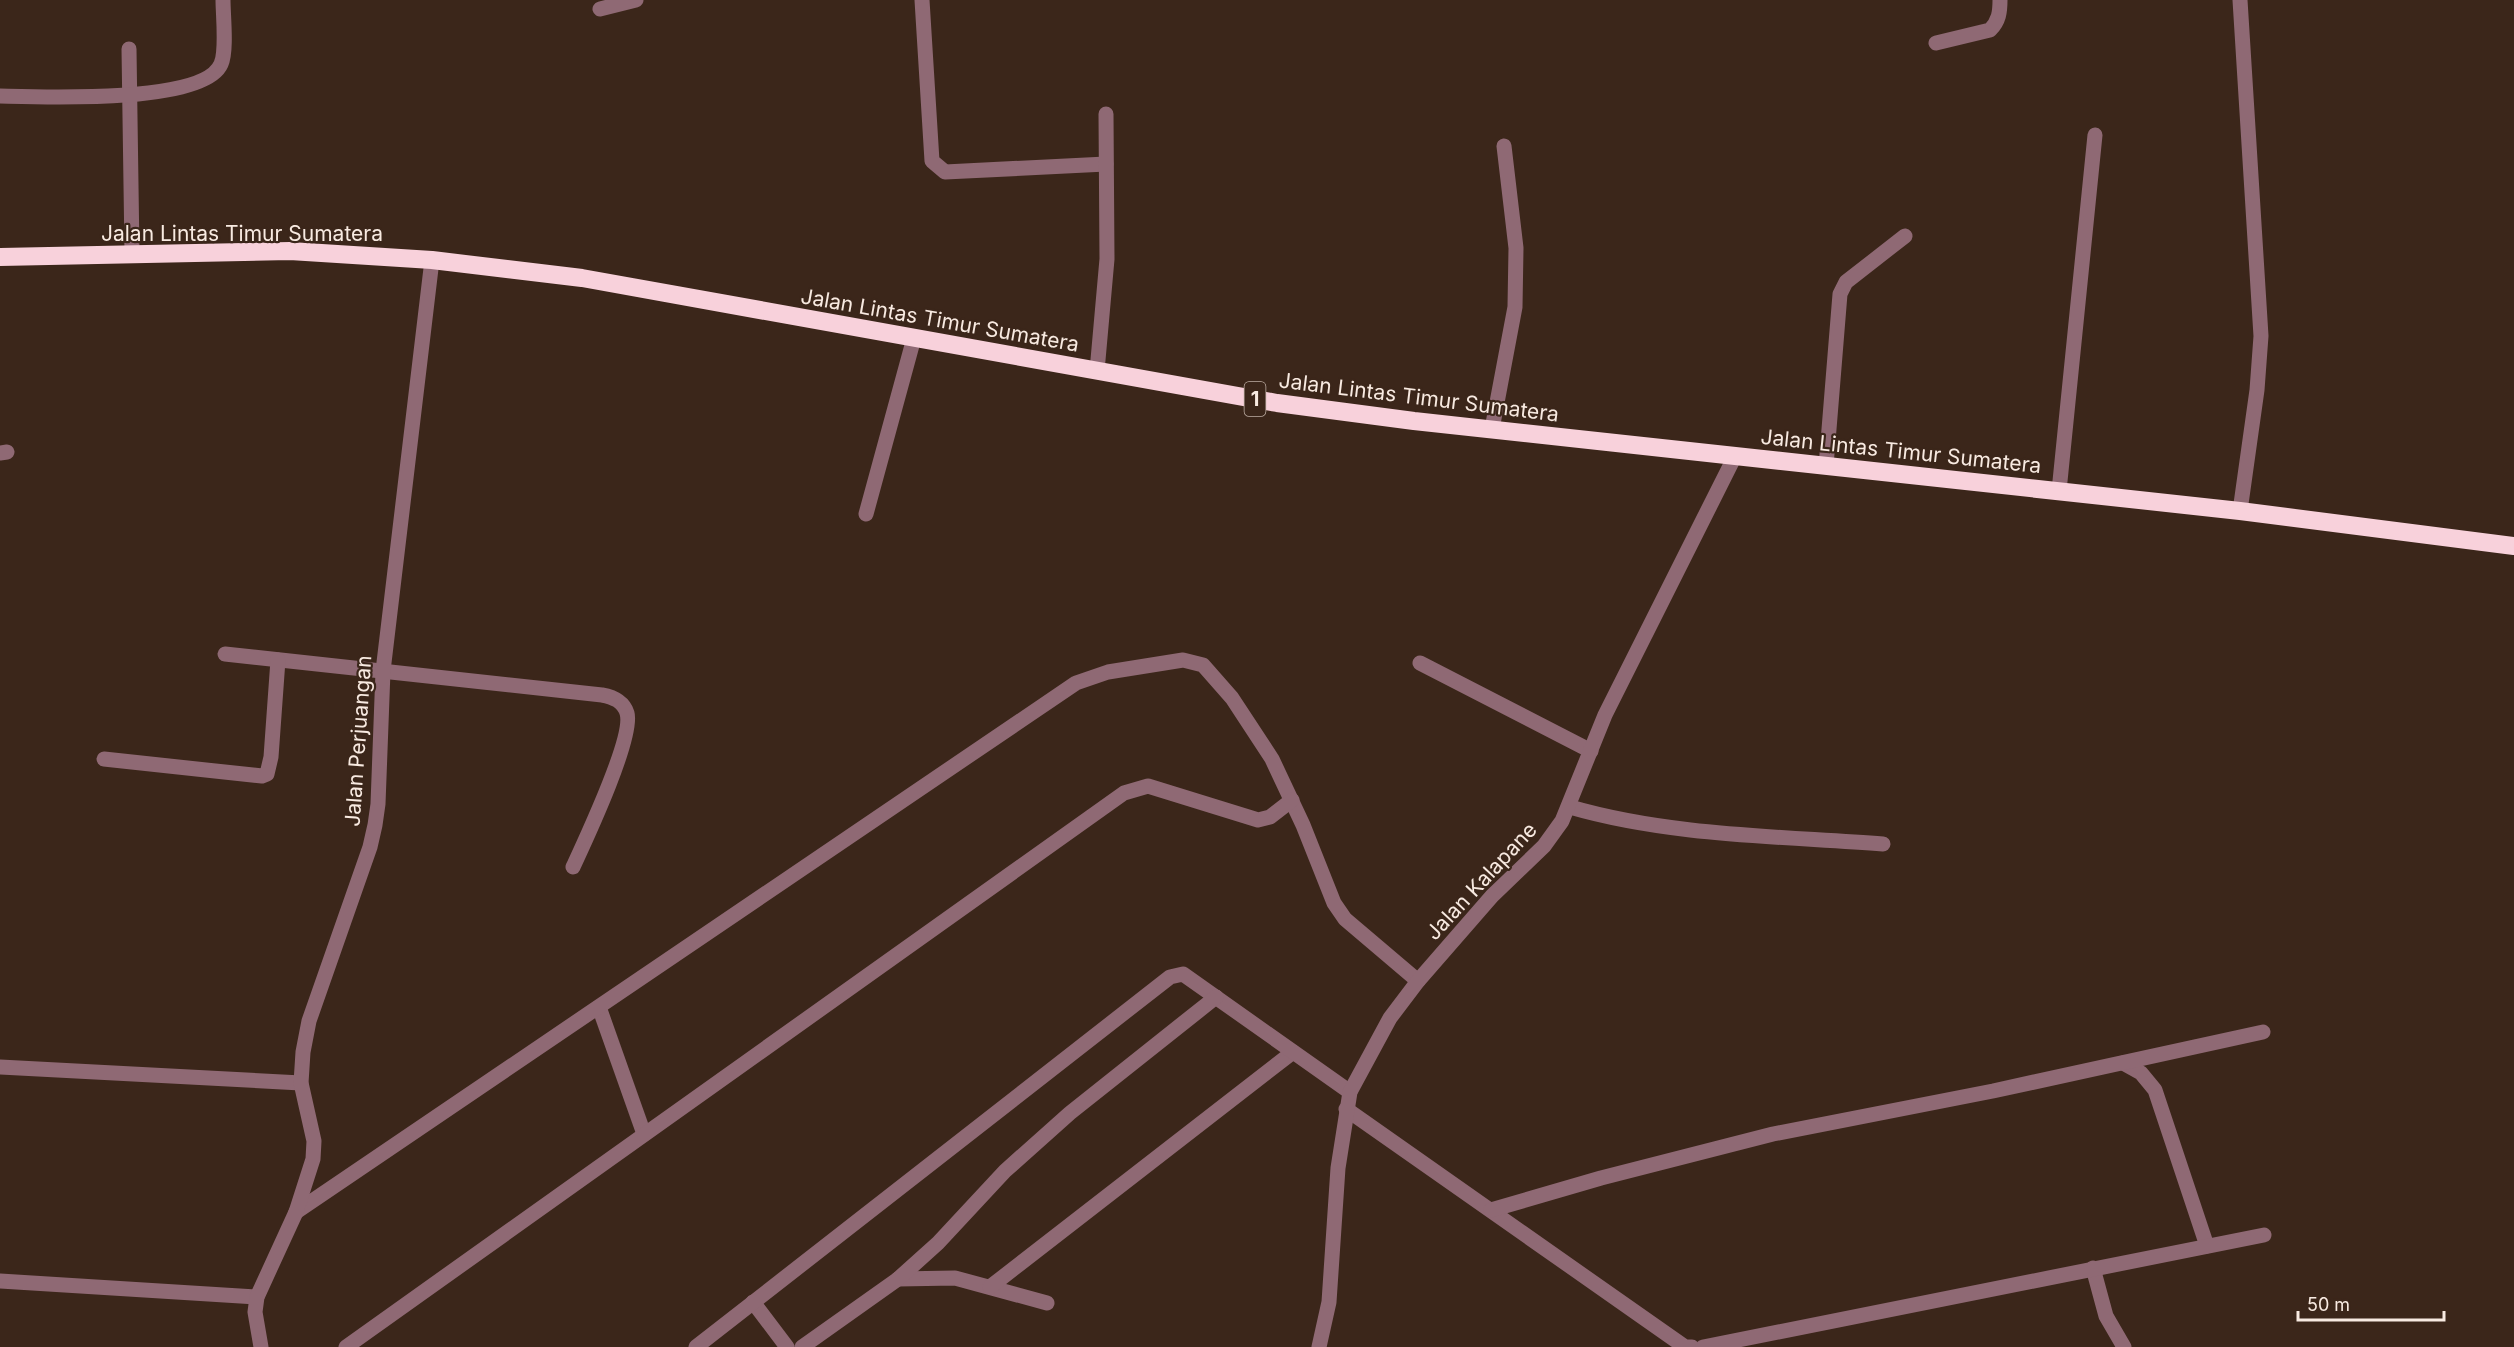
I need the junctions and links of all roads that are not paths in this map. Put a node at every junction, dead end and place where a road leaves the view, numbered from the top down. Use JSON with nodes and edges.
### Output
{"nodes":[{"id":1,"x":223,"y":0,"type":"edge"},
{"id":2,"x":636,"y":0,"type":"edge"},
{"id":3,"x":922,"y":0,"type":"edge"},
{"id":4,"x":2000,"y":0,"type":"edge"},
{"id":5,"x":2240,"y":0,"type":"edge"},
{"id":6,"x":600,"y":9,"type":"dead end"},
{"id":7,"x":1936,"y":43,"type":"dead end"},
{"id":8,"x":129,"y":49,"type":"dead end"},
{"id":9,"x":0,"y":96,"type":"edge"},
{"id":10,"x":128,"y":96,"type":"junction"},
{"id":11,"x":1106,"y":114,"type":"dead end"},
{"id":12,"x":2096,"y":135,"type":"dead end"},
{"id":13,"x":1504,"y":146,"type":"dead end"},
{"id":14,"x":1106,"y":164,"type":"junction"},
{"id":15,"x":1905,"y":236,"type":"dead end"},
{"id":16,"x":132,"y":253,"type":"junction"},
{"id":17,"x":0,"y":257,"type":"edge"},
{"id":18,"x":432,"y":260,"type":"junction"},
{"id":19,"x":914,"y":338,"type":"junction"},
{"id":20,"x":1097,"y":371,"type":"junction"},
{"id":21,"x":1492,"y":429,"type":"junction"},
{"id":22,"x":1735,"y":456,"type":"junction"},
{"id":23,"x":1826,"y":466,"type":"junction"},
{"id":24,"x":2059,"y":491,"type":"junction"},
{"id":25,"x":2240,"y":511,"type":"junction"},
{"id":26,"x":866,"y":514,"type":"dead end"},
{"id":27,"x":2514,"y":546,"type":"edge"},
{"id":28,"x":225,"y":654,"type":"dead end"},
{"id":29,"x":278,"y":660,"type":"junction"},
{"id":30,"x":1420,"y":663,"type":"dead end"},
{"id":31,"x":383,"y":671,"type":"junction"},
{"id":32,"x":1591,"y":751,"type":"junction"},
{"id":33,"x":104,"y":759,"type":"dead end"},
{"id":34,"x":1292,"y":800,"type":"junction"},
{"id":35,"x":1570,"y":807,"type":"junction"},
{"id":36,"x":1883,"y":844,"type":"dead end"},
{"id":37,"x":573,"y":867,"type":"dead end"},
{"id":38,"x":1418,"y":981,"type":"junction"},
{"id":39,"x":1216,"y":997,"type":"junction"},
{"id":40,"x":599,"y":1007,"type":"junction"},
{"id":41,"x":2263,"y":1032,"type":"dead end"},
{"id":42,"x":1293,"y":1052,"type":"junction"},
{"id":43,"x":2123,"y":1063,"type":"junction"},
{"id":44,"x":0,"y":1067,"type":"edge"},
{"id":45,"x":300,"y":1083,"type":"junction"},
{"id":46,"x":1350,"y":1092,"type":"junction"},
{"id":47,"x":1346,"y":1109,"type":"junction"},
{"id":48,"x":644,"y":1134,"type":"junction"},
{"id":49,"x":1491,"y":1210,"type":"junction"},
{"id":50,"x":296,"y":1212,"type":"junction"},
{"id":51,"x":2264,"y":1235,"type":"dead end"},
{"id":52,"x":2207,"y":1246,"type":"junction"},
{"id":53,"x":2093,"y":1268,"type":"junction"},
{"id":54,"x":898,"y":1279,"type":"junction"},
{"id":55,"x":0,"y":1281,"type":"edge"},
{"id":56,"x":990,"y":1287,"type":"junction"},
{"id":57,"x":257,"y":1297,"type":"junction"},
{"id":58,"x":753,"y":1302,"type":"junction"},
{"id":59,"x":1047,"y":1303,"type":"dead end"},
{"id":60,"x":820,"y":1342,"type":"edge"},
{"id":61,"x":261,"y":1347,"type":"edge"},
{"id":62,"x":345,"y":1347,"type":"edge"},
{"id":63,"x":696,"y":1347,"type":"edge"},
{"id":64,"x":788,"y":1347,"type":"edge"},
{"id":65,"x":802,"y":1347,"type":"edge"},
{"id":66,"x":1319,"y":1347,"type":"edge"},
{"id":67,"x":1685,"y":1347,"type":"edge"},
{"id":68,"x":1692,"y":1347,"type":"edge"},
{"id":69,"x":1703,"y":1347,"type":"edge"},
{"id":70,"x":2124,"y":1347,"type":"edge"}],
"edges":[{"from":1,"to":10,"type":"street"},
{"from":2,"to":6,"type":"street"},
{"from":3,"to":14,"type":"street"},
{"from":4,"to":7,"type":"street"},
{"from":5,"to":25,"type":"street"},
{"from":8,"to":10,"type":"street"},
{"from":9,"to":10,"type":"street"},
{"from":10,"to":16,"type":"street"},
{"from":11,"to":14,"type":"street"},
{"from":12,"to":24,"type":"street"},
{"from":13,"to":21,"type":"street"},
{"from":14,"to":20,"type":"street"},
{"from":15,"to":23,"type":"street"},
{"from":16,"to":17,"type":"highway","name":"Jalan Lintas Timur Sumatera","number":"1"},
{"from":16,"to":18,"type":"highway","name":"Jalan Lintas Timur Sumatera","number":"1"},
{"from":18,"to":19,"type":"highway","name":"Jalan Lintas Timur Sumatera","number":"1"},
{"from":18,"to":31,"type":"street","name":"Jalan Perjuangan"},
{"from":19,"to":20,"type":"highway","name":"Jalan Lintas Timur Sumatera","number":"1"},
{"from":19,"to":26,"type":"street"},
{"from":20,"to":21,"type":"highway","name":"Jalan Lintas Timur Sumatera","number":"1"},
{"from":21,"to":22,"type":"highway","name":"Jalan Lintas Timur Sumatera","number":"1"},
{"from":22,"to":23,"type":"highway","name":"Jalan Lintas Timur Sumatera","number":"1"},
{"from":22,"to":32,"type":"street","name":"Jalan Kalapane"},
{"from":23,"to":24,"type":"highway","name":"Jalan Lintas Timur Sumatera","number":"1"},
{"from":24,"to":25,"type":"highway","name":"Jalan Lintas Timur Sumatera","number":"1"},
{"from":25,"to":27,"type":"highway","name":"Jalan Lintas Timur Sumatera","number":"1"},
{"from":28,"to":29,"type":"street"},
{"from":29,"to":31,"type":"street"},
{"from":29,"to":33,"type":"street"},
{"from":30,"to":32,"type":"street"},
{"from":31,"to":37,"type":"street"},
{"from":31,"to":45,"type":"street","name":"Jalan Perjuangan"},
{"from":32,"to":35,"type":"street","name":"Jalan Kalapane"},
{"from":34,"to":38,"type":"street"},
{"from":34,"to":40,"type":"street"},
{"from":34,"to":48,"type":"street"},
{"from":35,"to":36,"type":"street"},
{"from":35,"to":38,"type":"street","name":"Jalan Kalapane"},
{"from":38,"to":46,"type":"street","name":"Jalan Kalapane"},
{"from":39,"to":42,"type":"street"},
{"from":39,"to":54,"type":"street"},
{"from":39,"to":58,"type":"street"},
{"from":40,"to":48,"type":"street"},
{"from":40,"to":50,"type":"street"},
{"from":41,"to":43,"type":"street"},
{"from":42,"to":46,"type":"street"},
{"from":42,"to":56,"type":"street"},
{"from":43,"to":49,"type":"street"},
{"from":43,"to":52,"type":"street"},
{"from":44,"to":45,"type":"street"},
{"from":45,"to":50,"type":"street","name":"Jalan Perjuangan"},
{"from":46,"to":47,"type":"street","name":"Jalan Kalapane"},
{"from":47,"to":49,"type":"street"},
{"from":47,"to":66,"type":"street","name":"Jalan Kalapane"},
{"from":48,"to":62,"type":"street"},
{"from":49,"to":67,"type":"street"},
{"from":50,"to":57,"type":"street","name":"Jalan Perjuangan"},
{"from":51,"to":52,"type":"street"},
{"from":52,"to":53,"type":"street"},
{"from":53,"to":69,"type":"street"},
{"from":53,"to":70,"type":"street"},
{"from":54,"to":56,"type":"street"},
{"from":54,"to":60,"type":"street"},
{"from":55,"to":57,"type":"street"},
{"from":56,"to":59,"type":"street"},
{"from":57,"to":61,"type":"street","name":"Jalan Perjuangan"},
{"from":58,"to":63,"type":"street"},
{"from":58,"to":64,"type":"street"},
{"from":60,"to":65,"type":"street"},
{"from":67,"to":68,"type":"street"}]}
